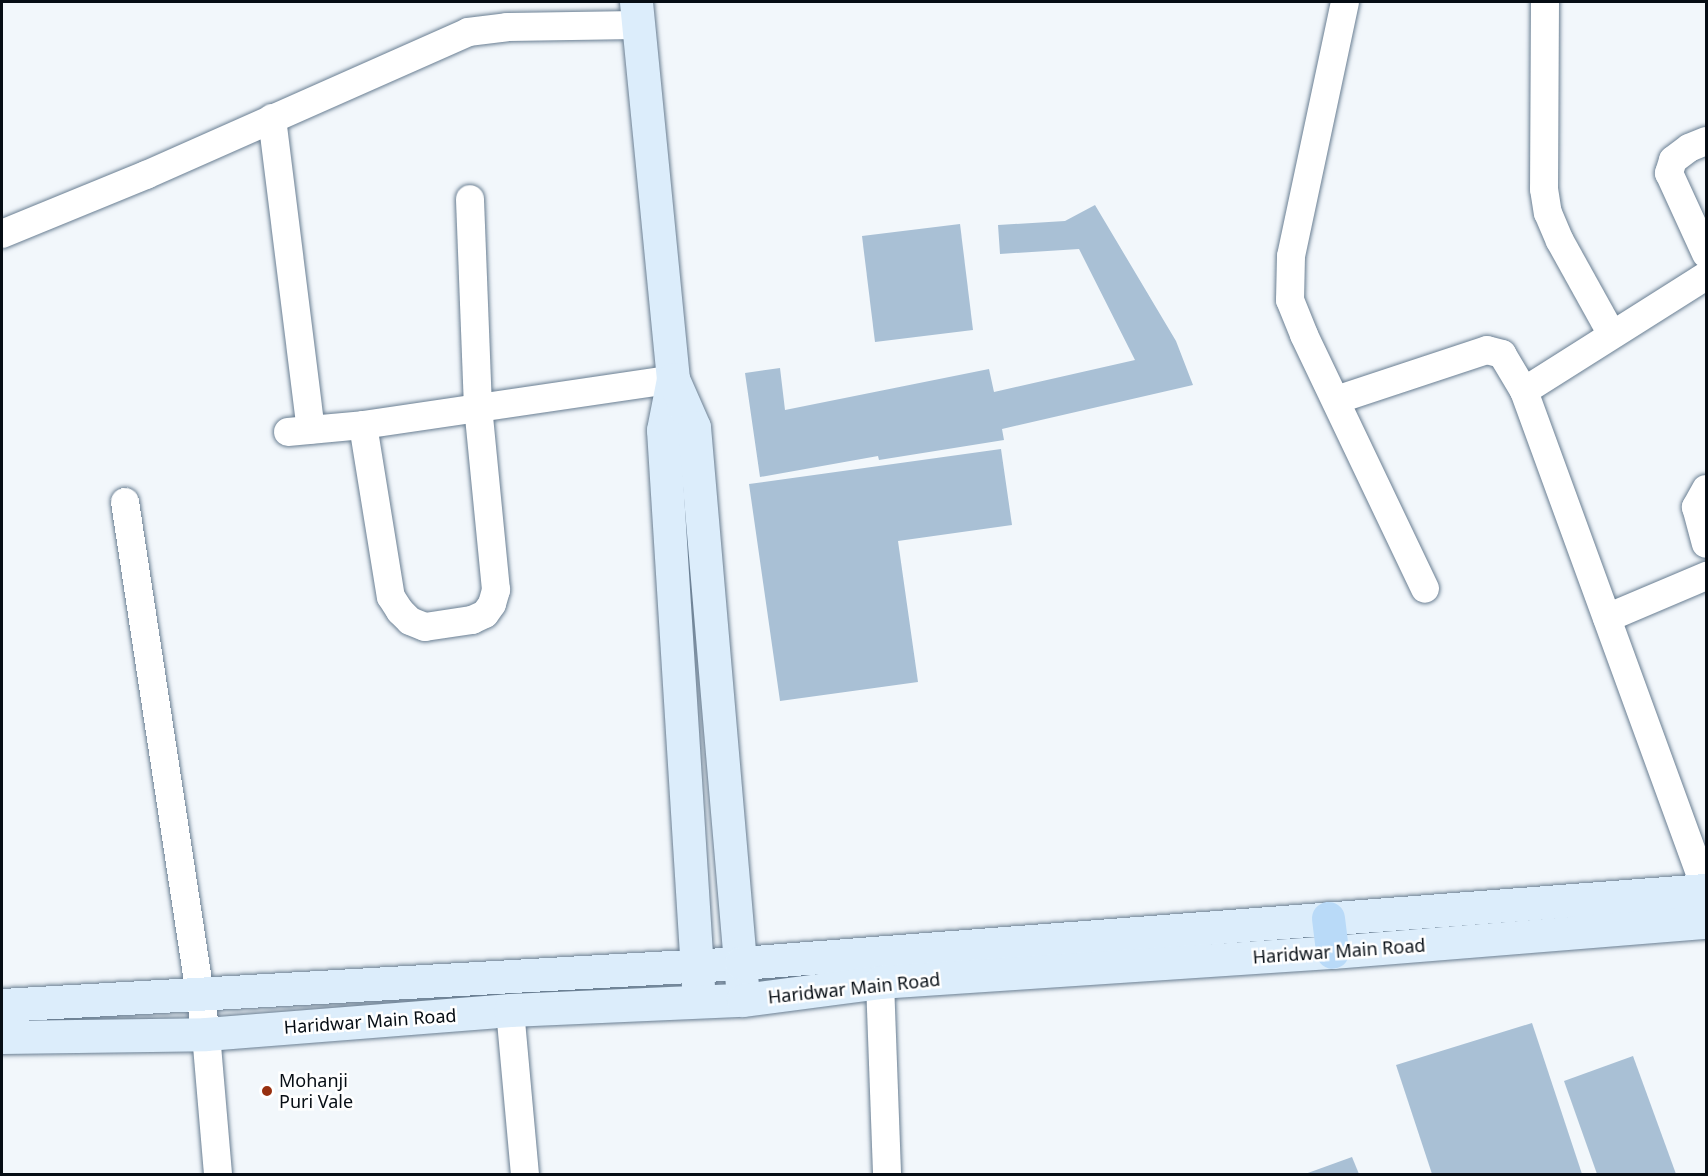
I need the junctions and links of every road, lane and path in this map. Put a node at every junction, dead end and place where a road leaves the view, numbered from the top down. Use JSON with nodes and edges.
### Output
{"nodes":[{"id":1,"x":1345,"y":2,"type":"edge"},
{"id":2,"x":1545,"y":2,"type":"edge"},
{"id":3,"x":637,"y":13,"type":"edge"},
{"id":4,"x":272,"y":118,"type":"junction"},
{"id":5,"x":1707,"y":141,"type":"edge"},
{"id":6,"x":470,"y":199,"type":"dead end"},
{"id":7,"x":2,"y":234,"type":"edge"},
{"id":8,"x":1707,"y":254,"type":"edge"},
{"id":9,"x":1707,"y":276,"type":"edge"},
{"id":10,"x":1612,"y":335,"type":"junction"},
{"id":11,"x":673,"y":380,"type":"junction"},
{"id":12,"x":1524,"y":391,"type":"junction"},
{"id":13,"x":1336,"y":400,"type":"junction"},
{"id":14,"x":478,"y":408,"type":"junction"},
{"id":15,"x":363,"y":424,"type":"junction"},
{"id":16,"x":1707,"y":489,"type":"edge"},
{"id":17,"x":125,"y":502,"type":"dead end"},
{"id":18,"x":1707,"y":544,"type":"edge"},
{"id":19,"x":1707,"y":576,"type":"edge"},
{"id":20,"x":1425,"y":589,"type":"dead end"},
{"id":21,"x":1606,"y":618,"type":"junction"},
{"id":22,"x":1706,"y":890,"type":"edge"},
{"id":23,"x":1328,"y":918,"type":"junction"},
{"id":24,"x":1707,"y":922,"type":"edge"},
{"id":25,"x":1332,"y":952,"type":"junction"},
{"id":26,"x":741,"y":963,"type":"junction"},
{"id":27,"x":697,"y":966,"type":"junction"},
{"id":28,"x":880,"y":982,"type":"junction"},
{"id":29,"x":200,"y":995,"type":"junction"},
{"id":30,"x":743,"y":1000,"type":"junction"},
{"id":31,"x":699,"y":1002,"type":"junction"},
{"id":32,"x":2,"y":1005,"type":"edge"},
{"id":33,"x":510,"y":1010,"type":"junction"},
{"id":34,"x":206,"y":1034,"type":"junction"},
{"id":35,"x":2,"y":1037,"type":"edge"},
{"id":36,"x":218,"y":1174,"type":"edge"},
{"id":37,"x":525,"y":1174,"type":"edge"},
{"id":38,"x":887,"y":1174,"type":"edge"}],
"edges":[{"from":1,"to":13,"type":"street"},
{"from":2,"to":10,"type":"street"},
{"from":3,"to":4,"type":"street"},
{"from":3,"to":11,"type":"main road"},
{"from":4,"to":7,"type":"street"},
{"from":4,"to":15,"type":"street"},
{"from":5,"to":8,"type":"street"},
{"from":6,"to":14,"type":"street"},
{"from":9,"to":10,"type":"street"},
{"from":10,"to":12,"type":"street"},
{"from":11,"to":14,"type":"street"},
{"from":11,"to":26,"type":"main road"},
{"from":11,"to":27,"type":"main road"},
{"from":12,"to":13,"type":"street"},
{"from":12,"to":21,"type":"street"},
{"from":13,"to":20,"type":"street"},
{"from":14,"to":15,"type":"street"},
{"from":14,"to":15,"type":"street"},
{"from":16,"to":18,"type":"street"},
{"from":17,"to":29,"type":"street"},
{"from":19,"to":21,"type":"street"},
{"from":21,"to":22,"type":"street"},
{"from":22,"to":23,"type":"main road","name":"Haridwar Main Road"},
{"from":23,"to":25,"type":"main road"},
{"from":23,"to":26,"type":"main road","name":"Haridwar Main Road"},
{"from":24,"to":25,"type":"main road","name":"Haridwar Main Road"},
{"from":25,"to":28,"type":"main road","name":"Haridwar Main Road"},
{"from":26,"to":27,"type":"main road","name":"Haridwar Main Road"},
{"from":26,"to":30,"type":"main road"},
{"from":27,"to":29,"type":"main road","name":"Haridwar Main Road"},
{"from":27,"to":31,"type":"main road"},
{"from":28,"to":30,"type":"main road","name":"Haridwar Main Road"},
{"from":28,"to":38,"type":"street"},
{"from":29,"to":32,"type":"main road","name":"Haridwar Main Road"},
{"from":29,"to":34,"type":"street"},
{"from":30,"to":31,"type":"main road","name":"Haridwar Main Road"},
{"from":31,"to":33,"type":"main road","name":"Haridwar Main Road"},
{"from":33,"to":34,"type":"main road","name":"Haridwar Main Road"},
{"from":33,"to":37,"type":"street"},
{"from":34,"to":35,"type":"main road","name":"Haridwar Main Road"},
{"from":34,"to":36,"type":"street"}]}
